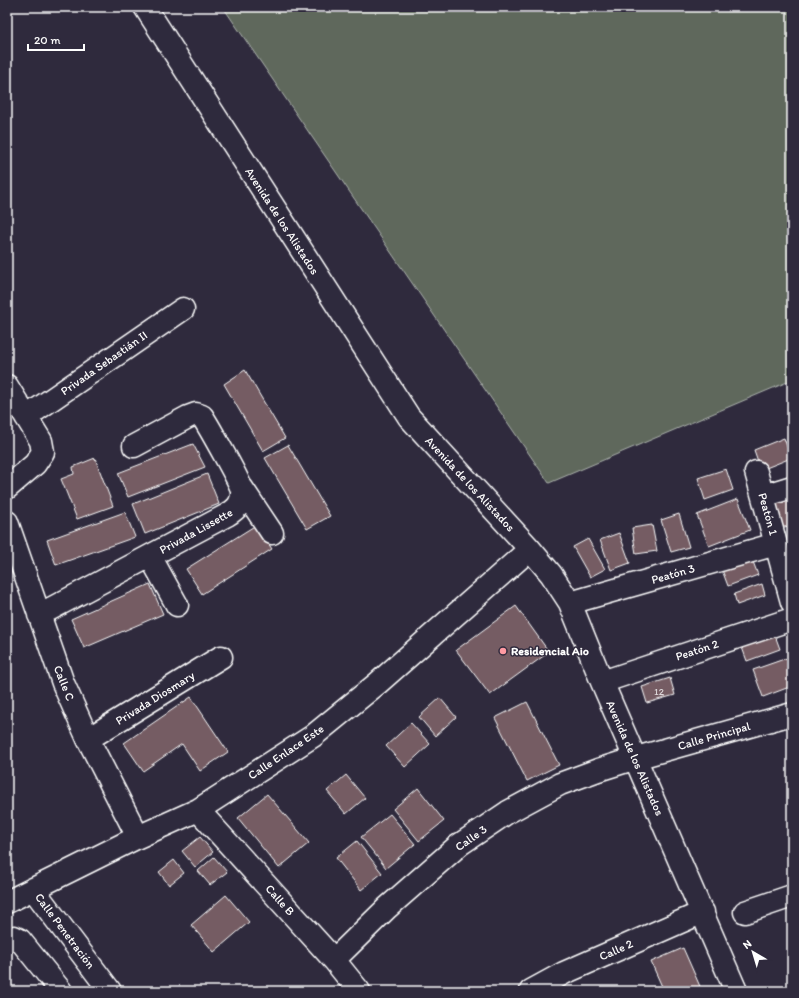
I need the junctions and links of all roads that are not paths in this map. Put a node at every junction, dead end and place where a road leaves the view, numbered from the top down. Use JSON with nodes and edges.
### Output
{"nodes":[{"id":1,"x":145,"y":7,"type":"edge"},
{"id":2,"x":182,"y":309,"type":"dead end"},
{"id":3,"x":7,"y":386,"type":"edge"},
{"id":4,"x":26,"y":417,"type":"junction"},
{"id":5,"x":134,"y":446,"type":"dead end"},
{"id":6,"x":756,"y":472,"type":"dead end"},
{"id":7,"x":792,"y":487,"type":"edge"},
{"id":8,"x":7,"y":488,"type":"edge"},
{"id":9,"x":242,"y":488,"type":"junction"},
{"id":10,"x":763,"y":496,"type":"junction"},
{"id":11,"x":7,"y":522,"type":"edge"},
{"id":12,"x":272,"y":533,"type":"dead end"},
{"id":13,"x":776,"y":544,"type":"junction"},
{"id":14,"x":530,"y":549,"type":"junction"},
{"id":15,"x":150,"y":556,"type":"junction"},
{"id":16,"x":792,"y":602,"type":"edge"},
{"id":17,"x":570,"y":604,"type":"junction"},
{"id":18,"x":177,"y":605,"type":"dead end"},
{"id":19,"x":39,"y":614,"type":"junction"},
{"id":20,"x":792,"y":619,"type":"edge"},
{"id":21,"x":221,"y":657,"type":"dead end"},
{"id":22,"x":602,"y":682,"type":"junction"},
{"id":23,"x":792,"y":714,"type":"edge"},
{"id":24,"x":88,"y":740,"type":"junction"},
{"id":25,"x":636,"y":758,"type":"junction"},
{"id":26,"x":198,"y":810,"type":"junction"},
{"id":27,"x":138,"y":837,"type":"junction"},
{"id":28,"x":33,"y":889,"type":"junction"},
{"id":29,"x":792,"y":896,"type":"edge"},
{"id":30,"x":7,"y":902,"type":"edge"},
{"id":31,"x":702,"y":912,"type":"junction"},
{"id":32,"x":745,"y":912,"type":"dead end"},
{"id":33,"x":7,"y":941,"type":"edge"},
{"id":34,"x":334,"y":960,"type":"junction"},
{"id":35,"x":61,"y":991,"type":"edge"},
{"id":36,"x":110,"y":991,"type":"edge"},
{"id":37,"x":359,"y":991,"type":"edge"},
{"id":38,"x":531,"y":991,"type":"edge"},
{"id":39,"x":736,"y":991,"type":"edge"}],
"edges":[{"from":1,"to":14,"type":"street","name":"Avenida de los Alistados"},
{"from":2,"to":4,"type":"street","name":"Privada Sebastián II"},
{"from":3,"to":4,"type":"street"},
{"from":4,"to":8,"type":"street"},
{"from":5,"to":9,"type":"street"},
{"from":6,"to":10,"type":"street","name":"Peatón 1"},
{"from":7,"to":10,"type":"street"},
{"from":9,"to":12,"type":"street"},
{"from":9,"to":15,"type":"street","name":"Privada Lissette"},
{"from":10,"to":13,"type":"street","name":"Peatón 1"},
{"from":11,"to":19,"type":"street","name":"Calle C"},
{"from":13,"to":16,"type":"street","name":"Peatón 1"},
{"from":13,"to":17,"type":"street","name":"Peatón 3"},
{"from":14,"to":17,"type":"street","name":"Avenida de los Alistados"},
{"from":14,"to":26,"type":"street","name":"Calle Enlace Este"},
{"from":15,"to":18,"type":"street"},
{"from":15,"to":19,"type":"street","name":"Privada Lissette"},
{"from":17,"to":22,"type":"street","name":"Avenida de los Alistados"},
{"from":19,"to":24,"type":"street","name":"Calle C"},
{"from":20,"to":22,"type":"street","name":"Peatón 2"},
{"from":21,"to":24,"type":"street","name":"Privada Diosmary"},
{"from":22,"to":25,"type":"street","name":"Avenida de los Alistados"},
{"from":23,"to":25,"type":"street","name":"Calle Principal"},
{"from":24,"to":27,"type":"street","name":"Calle C"},
{"from":25,"to":31,"type":"street","name":"Avenida de los Alistados"},
{"from":25,"to":34,"type":"street","name":"Calle 3"},
{"from":26,"to":27,"type":"street","name":"Calle Enlace Este"},
{"from":26,"to":34,"type":"street","name":"Calle B"},
{"from":27,"to":28,"type":"street","name":"Calle Enlace Este"},
{"from":28,"to":30,"type":"street","name":"Calle Enlace Este"},
{"from":28,"to":36,"type":"street","name":"Calle Penetración"},
{"from":29,"to":32,"type":"street"},
{"from":31,"to":38,"type":"street","name":"Calle 2"},
{"from":31,"to":39,"type":"street","name":"Avenida de los Alistados"},
{"from":33,"to":35,"type":"street"},
{"from":34,"to":37,"type":"street","name":"Calle B"}]}
